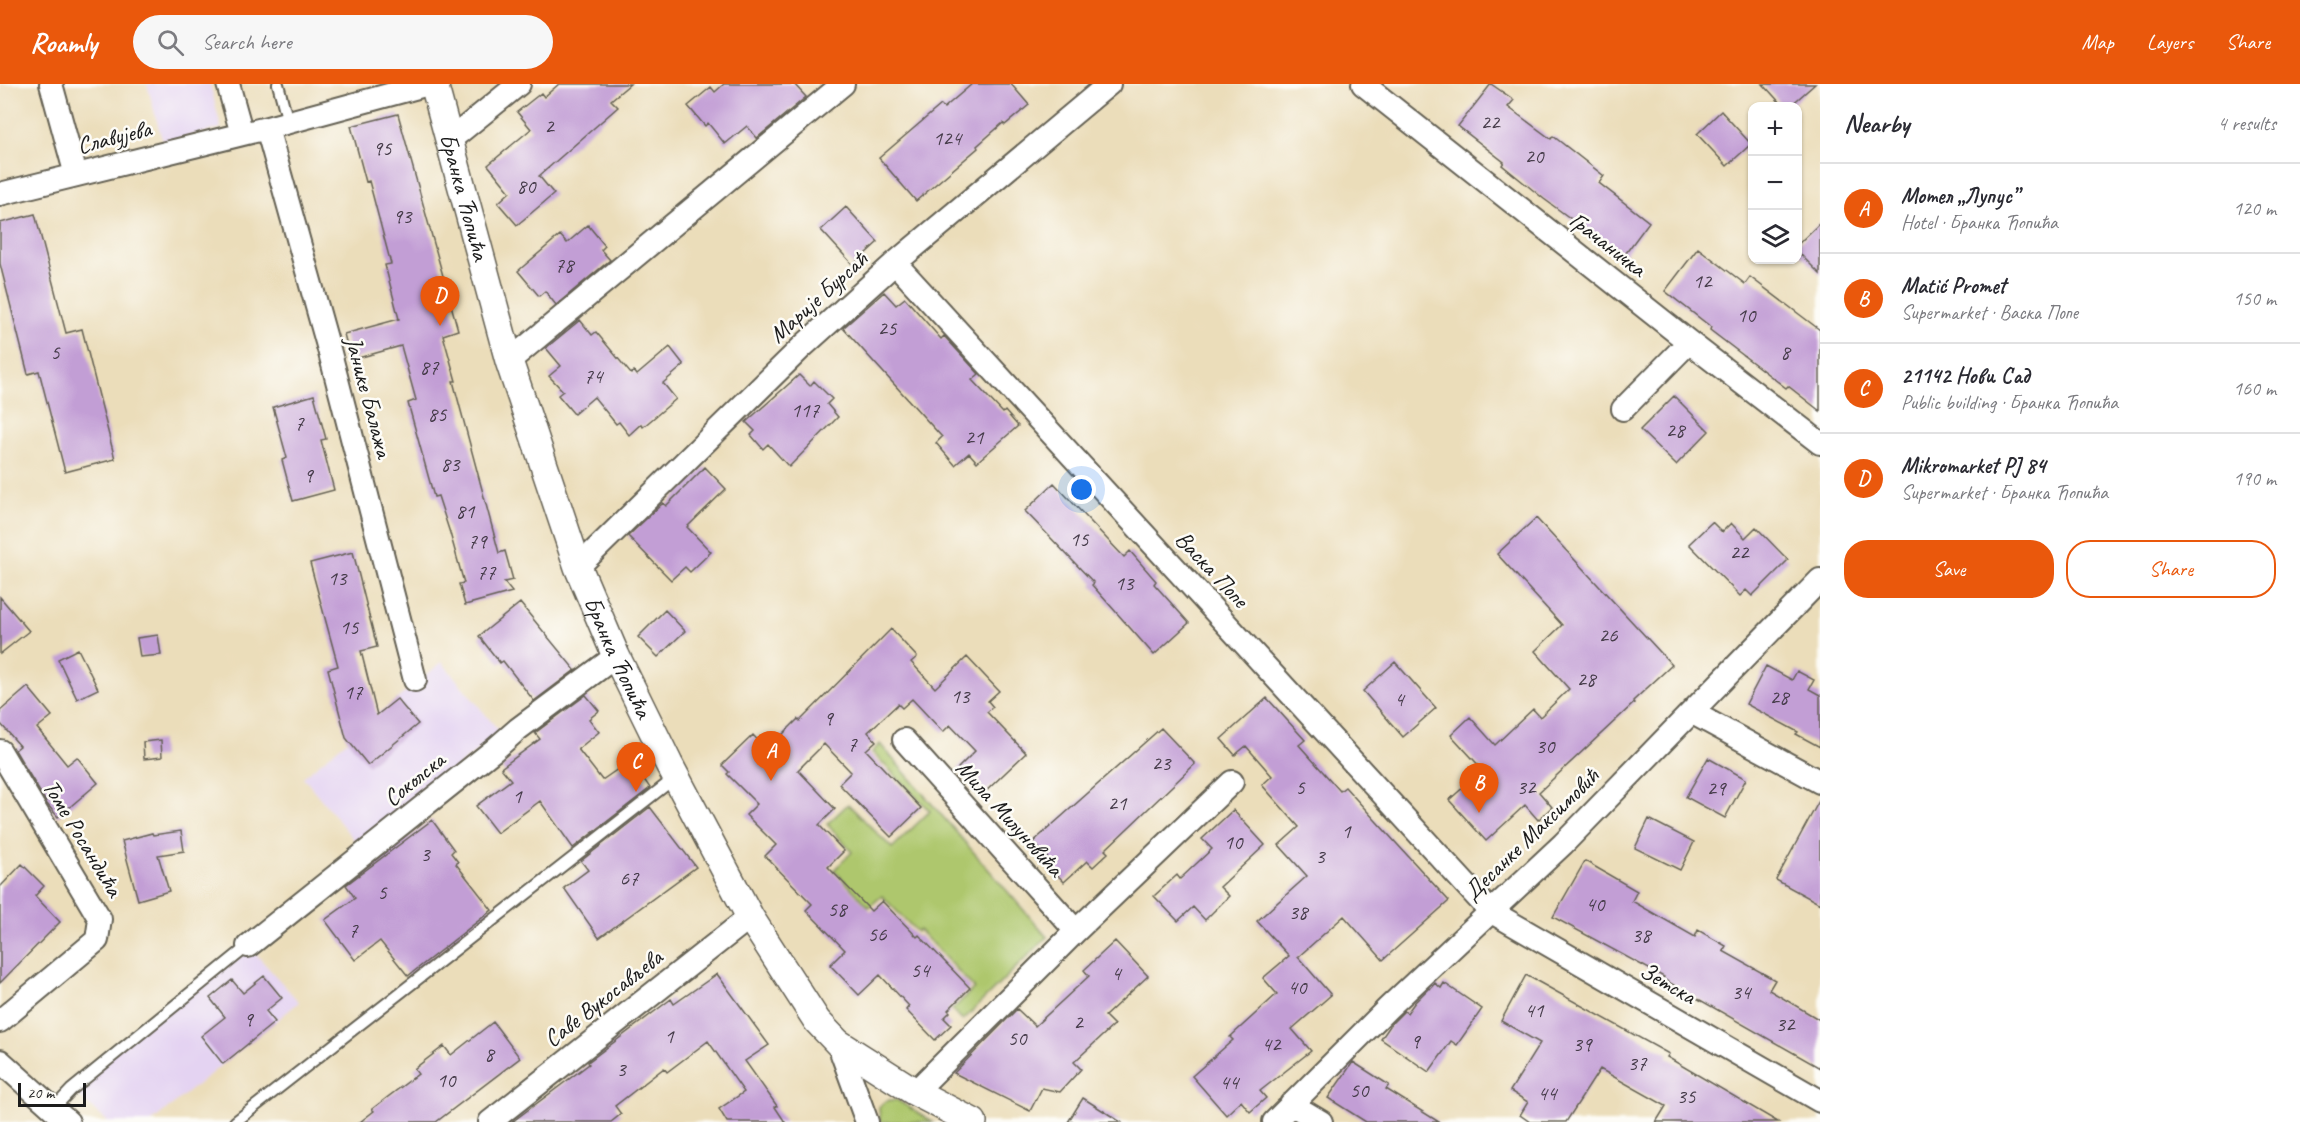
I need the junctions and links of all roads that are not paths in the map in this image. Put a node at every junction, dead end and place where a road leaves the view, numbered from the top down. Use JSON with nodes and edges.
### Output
{"nodes":[{"id":1,"x":51,"y":84,"type":"edge"},
{"id":2,"x":228,"y":84,"type":"edge"},
{"id":3,"x":278,"y":84,"type":"edge"},
{"id":4,"x":429,"y":84,"type":"edge"},
{"id":5,"x":434,"y":84,"type":"edge"},
{"id":6,"x":519,"y":84,"type":"edge"},
{"id":7,"x":843,"y":84,"type":"edge"},
{"id":8,"x":1109,"y":84,"type":"edge"},
{"id":9,"x":1363,"y":84,"type":"edge"},
{"id":10,"x":278,"y":125,"type":"junction"},
{"id":11,"x":242,"y":134,"type":"junction"},
{"id":12,"x":450,"y":140,"type":"junction"},
{"id":13,"x":76,"y":174,"type":"junction"},
{"id":14,"x":0,"y":194,"type":"edge"},
{"id":15,"x":895,"y":263,"type":"junction"},
{"id":16,"x":1689,"y":342,"type":"junction"},
{"id":17,"x":509,"y":361,"type":"junction"},
{"id":18,"x":1623,"y":409,"type":"dead end"},
{"id":19,"x":1820,"y":443,"type":"edge"},
{"id":20,"x":578,"y":567,"type":"junction"},
{"id":21,"x":1820,"y":580,"type":"edge"},
{"id":22,"x":616,"y":656,"type":"junction"},
{"id":23,"x":415,"y":680,"type":"dead end"},
{"id":24,"x":1693,"y":713,"type":"junction"},
{"id":25,"x":904,"y":741,"type":"dead end"},
{"id":26,"x":0,"y":751,"type":"edge"},
{"id":27,"x":676,"y":777,"type":"junction"},
{"id":28,"x":1232,"y":782,"type":"dead end"},
{"id":29,"x":1820,"y":782,"type":"edge"},
{"id":30,"x":1490,"y":910,"type":"junction"},
{"id":31,"x":750,"y":917,"type":"junction"},
{"id":32,"x":1076,"y":931,"type":"junction"},
{"id":33,"x":248,"y":946,"type":"joint"},
{"id":34,"x":0,"y":1021,"type":"edge"},
{"id":35,"x":838,"y":1043,"type":"junction"},
{"id":36,"x":0,"y":1061,"type":"edge"},
{"id":37,"x":915,"y":1092,"type":"junction"},
{"id":38,"x":1820,"y":1101,"type":"edge"},
{"id":39,"x":1291,"y":1104,"type":"junction"},
{"id":40,"x":53,"y":1118,"type":"edge"},
{"id":41,"x":235,"y":1122,"type":"edge"},
{"id":42,"x":490,"y":1122,"type":"edge"},
{"id":43,"x":867,"y":1122,"type":"edge"},
{"id":44,"x":973,"y":1122,"type":"edge"},
{"id":45,"x":1274,"y":1122,"type":"edge"},
{"id":46,"x":1321,"y":1122,"type":"edge"}],
"edges":[{"from":1,"to":13,"type":"street"},
{"from":2,"to":11,"type":"street"},
{"from":3,"to":10,"type":"lane","name":"Јанике Балажа"},
{"from":4,"to":10,"type":"street","name":"Славујева"},
{"from":5,"to":12,"type":"street","name":"Бранка Ћопића"},
{"from":6,"to":12,"type":"street"},
{"from":7,"to":17,"type":"street"},
{"from":8,"to":15,"type":"street","name":"Марије Бурсаћ"},
{"from":9,"to":16,"type":"street","name":"Грачаничка"},
{"from":10,"to":11,"type":"street","name":"Славујева"},
{"from":10,"to":23,"type":"street","name":"Јанике Балажа"},
{"from":11,"to":13,"type":"street","name":"Славујева"},
{"from":12,"to":17,"type":"street","name":"Бранка Ћопића"},
{"from":13,"to":14,"type":"street","name":"Славујева"},
{"from":15,"to":20,"type":"street","name":"Марије Бурсаћ"},
{"from":15,"to":30,"type":"street","name":"Васка Попе"},
{"from":16,"to":18,"type":"street"},
{"from":16,"to":19,"type":"street","name":"Грачаничка"},
{"from":17,"to":20,"type":"street","name":"Бранка Ћопића"},
{"from":20,"to":22,"type":"street","name":"Бранка Ћопића"},
{"from":21,"to":24,"type":"street","name":"Десанке Максимовић"},
{"from":22,"to":27,"type":"street","name":"Бранка Ћопића"},
{"from":22,"to":33,"type":"street","name":"Соколска"},
{"from":24,"to":29,"type":"street"},
{"from":24,"to":30,"type":"street","name":"Десанке Максимовић"},
{"from":25,"to":32,"type":"street","name":"Мила Милуновића"},
{"from":26,"to":34,"type":"street","name":"Томе Росандића"},
{"from":27,"to":31,"type":"street","name":"Бранка Ћопића"},
{"from":27,"to":41,"type":"lane"},
{"from":28,"to":32,"type":"street"},
{"from":30,"to":38,"type":"street","name":"Зетска"},
{"from":30,"to":39,"type":"street","name":"Десанке Максимовић"},
{"from":31,"to":35,"type":"street","name":"Бранка Ћопића"},
{"from":31,"to":42,"type":"street","name":"Саве Вукосављева"},
{"from":32,"to":37,"type":"street"},
{"from":33,"to":40,"type":"lane"},
{"from":35,"to":37,"type":"street","name":"Бранка Ћопића"},
{"from":35,"to":43,"type":"street"},
{"from":36,"to":40,"type":"street"},
{"from":37,"to":44,"type":"street","name":"Бранка Ћопића"},
{"from":39,"to":45,"type":"street","name":"Десанке Максимовић"},
{"from":39,"to":46,"type":"street"}]}
